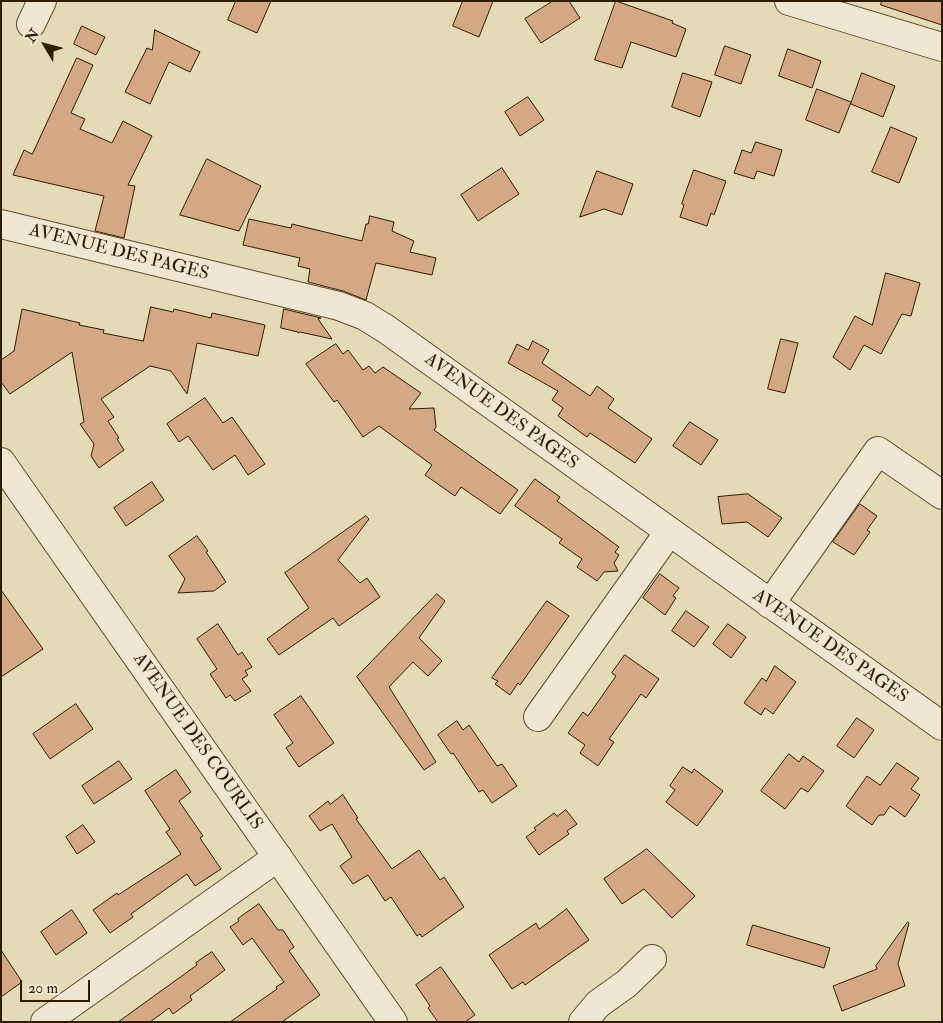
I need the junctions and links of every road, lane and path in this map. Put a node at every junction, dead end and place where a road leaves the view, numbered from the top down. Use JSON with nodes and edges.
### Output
{"nodes":[{"id":1,"x":789,"y":1,"type":"edge"},
{"id":2,"x":942,"y":47,"type":"edge"},
{"id":3,"x":1,"y":224,"type":"edge"},
{"id":4,"x":1,"y":462,"type":"edge"},
{"id":5,"x":942,"y":495,"type":"edge"},
{"id":6,"x":669,"y":532,"type":"junction"},
{"id":7,"x":770,"y":604,"type":"junction"},
{"id":8,"x":538,"y":717,"type":"dead end"},
{"id":9,"x":942,"y":726,"type":"edge"},
{"id":10,"x":278,"y":857,"type":"junction"},
{"id":11,"x":652,"y":959,"type":"dead end"},
{"id":12,"x":385,"y":1019,"type":"edge"},
{"id":13,"x":45,"y":1022,"type":"edge"},
{"id":14,"x":583,"y":1022,"type":"edge"}],
"edges":[{"from":1,"to":2,"type":"street"},
{"from":3,"to":6,"type":"street","name":"AVENUE DES PAGES"},
{"from":4,"to":10,"type":"street","name":"AVENUE DES COURLIS"},
{"from":5,"to":7,"type":"street"},
{"from":6,"to":7,"type":"street","name":"AVENUE DES PAGES"},
{"from":6,"to":8,"type":"street"},
{"from":7,"to":9,"type":"street","name":"AVENUE DES PAGES"},
{"from":10,"to":12,"type":"street","name":"AVENUE DES COURLIS"},
{"from":10,"to":13,"type":"street"},
{"from":11,"to":14,"type":"street"}]}
